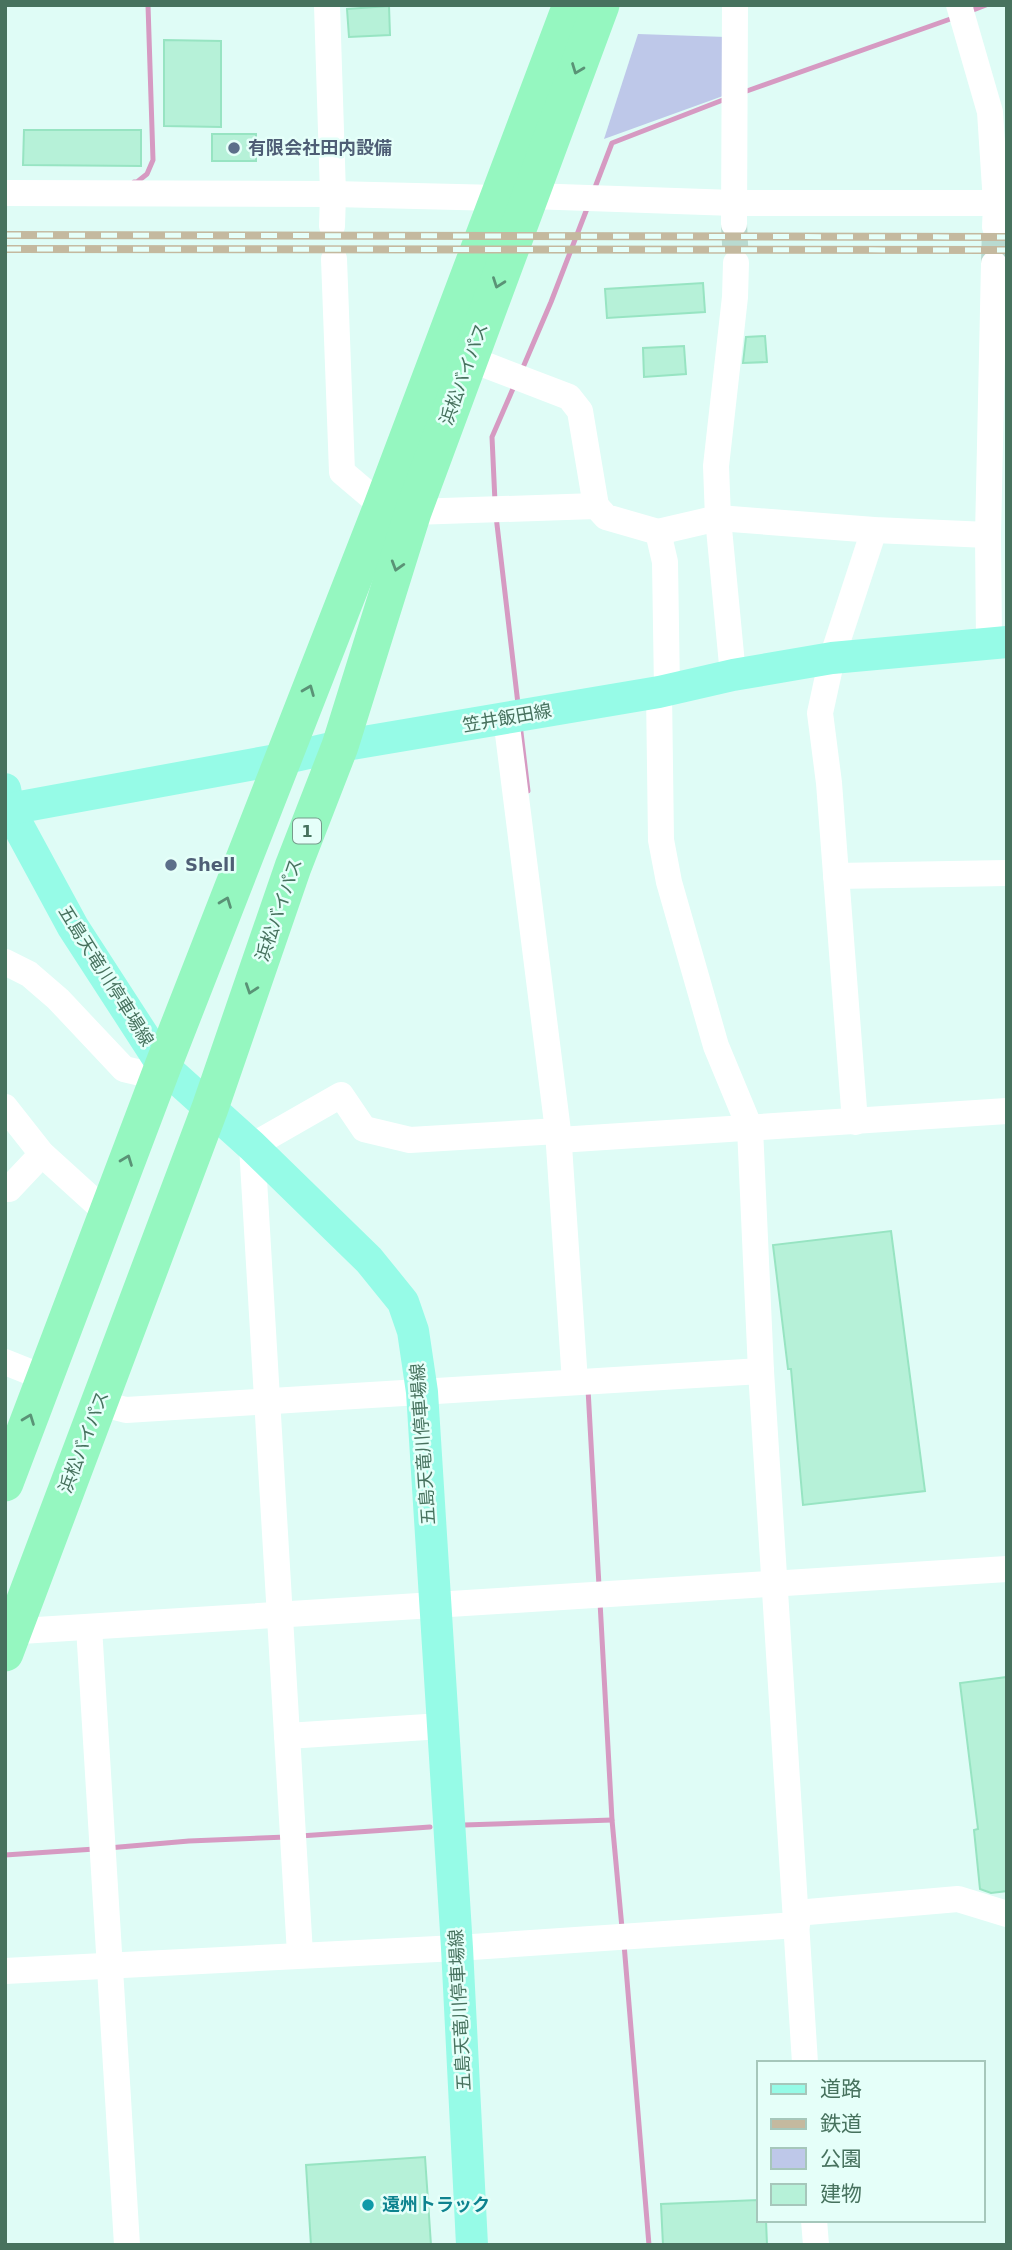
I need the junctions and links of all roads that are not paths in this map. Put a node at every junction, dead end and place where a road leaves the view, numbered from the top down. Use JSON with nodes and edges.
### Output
{"nodes":[{"id":1,"x":327,"y":5,"type":"edge"},
{"id":2,"x":570,"y":5,"type":"edge"},
{"id":3,"x":601,"y":5,"type":"edge"},
{"id":4,"x":735,"y":5,"type":"edge"},
{"id":5,"x":960,"y":11,"type":"edge"},
{"id":6,"x":1000,"y":167,"type":"edge"},
{"id":7,"x":5,"y":193,"type":"edge"},
{"id":8,"x":333,"y":194,"type":"junction"},
{"id":9,"x":514,"y":197,"type":"junction"},
{"id":10,"x":734,"y":214,"type":"junction"},
{"id":11,"x":332,"y":226,"type":"dead end"},
{"id":12,"x":334,"y":259,"type":"dead end"},
{"id":13,"x":736,"y":263,"type":"tunnel mouth"},
{"id":14,"x":998,"y":280,"type":"tunnel mouth"},
{"id":15,"x":470,"y":359,"type":"junction"},
{"id":16,"x":596,"y":506,"type":"junction"},
{"id":17,"x":398,"y":509,"type":"junction"},
{"id":18,"x":718,"y":518,"type":"junction"},
{"id":19,"x":874,"y":530,"type":"junction"},
{"id":20,"x":658,"y":532,"type":"junction"},
{"id":21,"x":988,"y":534,"type":"junction"},
{"id":22,"x":998,"y":642,"type":"edge"},
{"id":23,"x":832,"y":658,"type":"junction"},
{"id":24,"x":733,"y":675,"type":"junction"},
{"id":25,"x":663,"y":691,"type":"junction"},
{"id":26,"x":515,"y":716,"type":"junction"},
{"id":27,"x":340,"y":746,"type":"junction"},
{"id":28,"x":282,"y":759,"type":"junction"},
{"id":29,"x":6,"y":802,"type":"edge"},
{"id":30,"x":1007,"y":873,"type":"edge"},
{"id":31,"x":836,"y":876,"type":"junction"},
{"id":32,"x":7,"y":964,"type":"edge"},
{"id":33,"x":160,"y":1072,"type":"junction"},
{"id":34,"x":5,"y":1107,"type":"edge"},
{"id":35,"x":211,"y":1108,"type":"junction"},
{"id":36,"x":1007,"y":1111,"type":"edge"},
{"id":37,"x":855,"y":1122,"type":"junction"},
{"id":38,"x":750,"y":1128,"type":"junction"},
{"id":39,"x":558,"y":1135,"type":"junction"},
{"id":40,"x":252,"y":1146,"type":"junction"},
{"id":41,"x":42,"y":1154,"type":"junction"},
{"id":42,"x":5,"y":1185,"type":"edge"},
{"id":43,"x":107,"y":1213,"type":"junction"},
{"id":44,"x":5,"y":1362,"type":"edge"},
{"id":45,"x":761,"y":1371,"type":"junction"},
{"id":46,"x":45,"y":1378,"type":"junction"},
{"id":47,"x":575,"y":1382,"type":"junction"},
{"id":48,"x":422,"y":1392,"type":"junction"},
{"id":49,"x":266,"y":1401,"type":"junction"},
{"id":50,"x":99,"y":1403,"type":"junction"},
{"id":51,"x":5,"y":1483,"type":"edge"},
{"id":52,"x":1007,"y":1569,"type":"edge"},
{"id":53,"x":774,"y":1583,"type":"junction"},
{"id":54,"x":434,"y":1605,"type":"junction"},
{"id":55,"x":279,"y":1615,"type":"junction"},
{"id":56,"x":89,"y":1628,"type":"junction"},
{"id":57,"x":8,"y":1639,"type":"edge"},
{"id":58,"x":442,"y":1727,"type":"junction"},
{"id":59,"x":286,"y":1736,"type":"junction"},
{"id":60,"x":1007,"y":1914,"type":"edge"},
{"id":61,"x":797,"y":1919,"type":"junction"},
{"id":62,"x":457,"y":1948,"type":"junction"},
{"id":63,"x":300,"y":1954,"type":"junction"},
{"id":64,"x":110,"y":1966,"type":"junction"},
{"id":65,"x":5,"y":1971,"type":"edge"},
{"id":66,"x":805,"y":2061,"type":"edge"},
{"id":67,"x":814,"y":2222,"type":"edge"},
{"id":68,"x":127,"y":2245,"type":"edge"},
{"id":69,"x":472,"y":2245,"type":"edge"},
{"id":70,"x":816,"y":2245,"type":"edge"}],
"edges":[{"from":1,"to":8,"type":"street"},
{"from":2,"to":9,"type":"highway","name":"浜松バイパス","number":"1"},
{"from":3,"to":9,"type":"highway","name":"浜松バイパス","number":"1","one_way":true},
{"from":4,"to":10,"type":"street"},
{"from":5,"to":6,"type":"street"},
{"from":6,"to":10,"type":"street"},
{"from":7,"to":8,"type":"street"},
{"from":8,"to":9,"type":"street"},
{"from":8,"to":11,"type":"street"},
{"from":9,"to":10,"type":"street"},
{"from":9,"to":15,"type":"highway","name":"浜松バイパス","number":"1","one_way":true},
{"from":9,"to":17,"type":"highway","name":"浜松バイパス","number":"1"},
{"from":12,"to":17,"type":"street"},
{"from":13,"to":18,"type":"street"},
{"from":14,"to":21,"type":"street"},
{"from":15,"to":16,"type":"street"},
{"from":15,"to":17,"type":"highway","name":"浜松バイパス","number":"1"},
{"from":16,"to":17,"type":"street"},
{"from":16,"to":20,"type":"street"},
{"from":17,"to":27,"type":"highway","name":"浜松バイパス","number":"1","one_way":true},
{"from":28,"to":17,"type":"highway","name":"浜松バイパス","number":"1","one_way":true},
{"from":18,"to":19,"type":"street"},
{"from":18,"to":20,"type":"street"},
{"from":18,"to":24,"type":"street"},
{"from":19,"to":21,"type":"street"},
{"from":19,"to":23,"type":"street"},
{"from":20,"to":25,"type":"street"},
{"from":21,"to":22,"type":"street"},
{"from":22,"to":23,"type":"main road","name":"笠井飯田線"},
{"from":23,"to":24,"type":"main road","name":"笠井飯田線"},
{"from":23,"to":31,"type":"street"},
{"from":24,"to":25,"type":"main road","name":"笠井飯田線"},
{"from":25,"to":26,"type":"main road","name":"笠井飯田線"},
{"from":25,"to":38,"type":"street"},
{"from":26,"to":27,"type":"main road","name":"笠井飯田線"},
{"from":26,"to":39,"type":"street"},
{"from":27,"to":28,"type":"main road","name":"笠井飯田線"},
{"from":27,"to":35,"type":"highway","name":"浜松バイパス","number":"1","one_way":true},
{"from":28,"to":29,"type":"main road","name":"笠井飯田線"},
{"from":33,"to":28,"type":"highway","name":"浜松バイパス","number":"1","one_way":true},
{"from":29,"to":33,"type":"main road","name":"五島天竜川停車場線"},
{"from":30,"to":31,"type":"street"},
{"from":31,"to":37,"type":"street"},
{"from":32,"to":33,"type":"street"},
{"from":33,"to":35,"type":"main road","name":"五島天竜川停車場線"},
{"from":43,"to":33,"type":"highway","name":"浜松バイパス","number":"1","one_way":true},
{"from":34,"to":41,"type":"street"},
{"from":35,"to":40,"type":"main road","name":"五島天竜川停車場線"},
{"from":35,"to":50,"type":"highway","name":"浜松バイパス","number":"1"},
{"from":36,"to":37,"type":"street"},
{"from":37,"to":38,"type":"street"},
{"from":38,"to":39,"type":"street"},
{"from":38,"to":45,"type":"street"},
{"from":39,"to":40,"type":"street"},
{"from":39,"to":47,"type":"street"},
{"from":40,"to":48,"type":"main road","name":"五島天竜川停車場線"},
{"from":40,"to":49,"type":"street"},
{"from":41,"to":42,"type":"street"},
{"from":41,"to":43,"type":"street"},
{"from":43,"to":46,"type":"highway","name":"浜松バイパス","number":"1"},
{"from":44,"to":46,"type":"street"},
{"from":45,"to":47,"type":"street"},
{"from":45,"to":53,"type":"street"},
{"from":51,"to":46,"type":"highway","name":"浜松バイパス","number":"1","one_way":true},
{"from":47,"to":48,"type":"street"},
{"from":48,"to":49,"type":"street"},
{"from":48,"to":54,"type":"main road","name":"五島天竜川停車場線"},
{"from":49,"to":50,"type":"street"},
{"from":49,"to":55,"type":"street"},
{"from":50,"to":57,"type":"highway","name":"浜松バイパス","number":"1"},
{"from":52,"to":53,"type":"street"},
{"from":53,"to":54,"type":"street"},
{"from":53,"to":61,"type":"street"},
{"from":54,"to":55,"type":"street"},
{"from":54,"to":58,"type":"main road","name":"五島天竜川停車場線"},
{"from":55,"to":56,"type":"street"},
{"from":55,"to":59,"type":"street"},
{"from":56,"to":57,"type":"street"},
{"from":56,"to":64,"type":"street"},
{"from":58,"to":59,"type":"street"},
{"from":58,"to":62,"type":"main road","name":"五島天竜川停車場線"},
{"from":59,"to":63,"type":"street"},
{"from":60,"to":61,"type":"street"},
{"from":61,"to":62,"type":"street"},
{"from":61,"to":66,"type":"street"},
{"from":62,"to":63,"type":"street"},
{"from":62,"to":69,"type":"main road","name":"五島天竜川停車場線"},
{"from":63,"to":64,"type":"street"},
{"from":64,"to":65,"type":"street"},
{"from":64,"to":68,"type":"street"},
{"from":67,"to":70,"type":"street"}]}
